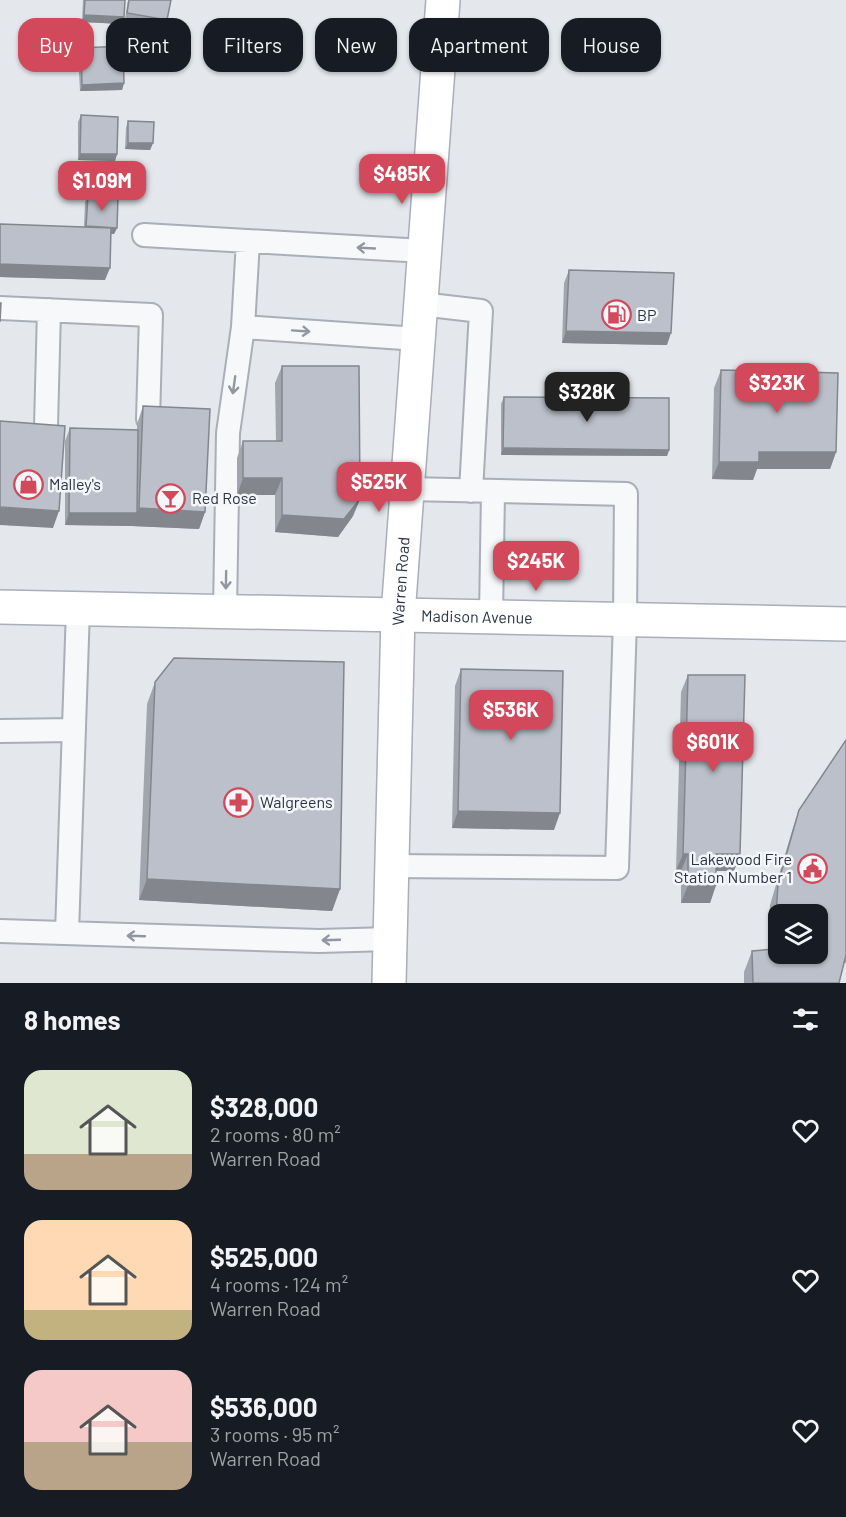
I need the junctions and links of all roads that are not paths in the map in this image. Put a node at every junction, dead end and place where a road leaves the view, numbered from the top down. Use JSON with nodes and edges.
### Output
{"nodes":[{"id":1,"x":443,"y":0,"type":"edge"},
{"id":2,"x":144,"y":235,"type":"dead end"},
{"id":3,"x":248,"y":241,"type":"junction"},
{"id":4,"x":424,"y":251,"type":"junction"},
{"id":5,"x":421,"y":304,"type":"junction"},
{"id":6,"x":0,"y":308,"type":"edge"},
{"id":7,"x":49,"y":310,"type":"junction"},
{"id":8,"x":243,"y":327,"type":"junction"},
{"id":9,"x":418,"y":339,"type":"junction"},
{"id":10,"x":148,"y":419,"type":"edge"},
{"id":11,"x":46,"y":426,"type":"edge"},
{"id":12,"x":407,"y":489,"type":"junction"},
{"id":13,"x":482,"y":491,"type":"junction"},
{"id":14,"x":0,"y":607,"type":"edge"},
{"id":15,"x":78,"y":609,"type":"junction"},
{"id":16,"x":225,"y":612,"type":"junction"},
{"id":17,"x":398,"y":615,"type":"junction"},
{"id":18,"x":491,"y":617,"type":"junction"},
{"id":19,"x":625,"y":620,"type":"junction"},
{"id":20,"x":846,"y":624,"type":"edge"},
{"id":21,"x":0,"y":730,"type":"edge"},
{"id":22,"x":74,"y":730,"type":"junction"},
{"id":23,"x":391,"y":866,"type":"junction"},
{"id":24,"x":0,"y":931,"type":"edge"},
{"id":25,"x":67,"y":933,"type":"junction"},
{"id":26,"x":390,"y":939,"type":"junction"},
{"id":27,"x":389,"y":983,"type":"edge"}],
"edges":[{"from":1,"to":4,"type":"main road","name":"Warren Road"},
{"from":2,"to":3,"type":"lane"},
{"from":4,"to":3,"type":"lane","one_way":true},
{"from":3,"to":8,"type":"lane"},
{"from":4,"to":5,"type":"main road","name":"Warren Road"},
{"from":5,"to":9,"type":"main road","name":"Warren Road"},
{"from":5,"to":13,"type":"lane"},
{"from":6,"to":7,"type":"lane"},
{"from":7,"to":10,"type":"lane"},
{"from":7,"to":11,"type":"lane"},
{"from":8,"to":9,"type":"lane","one_way":true},
{"from":8,"to":16,"type":"lane","one_way":true},
{"from":9,"to":12,"type":"main road","name":"Warren Road"},
{"from":12,"to":13,"type":"lane"},
{"from":12,"to":17,"type":"main road","name":"Warren Road"},
{"from":13,"to":18,"type":"lane"},
{"from":13,"to":19,"type":"lane"},
{"from":14,"to":15,"type":"main road","name":"Madison Avenue"},
{"from":15,"to":16,"type":"main road","name":"Madison Avenue"},
{"from":15,"to":22,"type":"lane"},
{"from":16,"to":17,"type":"main road","name":"Madison Avenue"},
{"from":17,"to":18,"type":"main road","name":"Madison Avenue"},
{"from":17,"to":23,"type":"main road","name":"Warren Road"},
{"from":18,"to":19,"type":"main road","name":"Madison Avenue"},
{"from":19,"to":20,"type":"main road","name":"Madison Avenue"},
{"from":19,"to":23,"type":"lane"},
{"from":21,"to":22,"type":"lane"},
{"from":22,"to":25,"type":"lane"},
{"from":23,"to":26,"type":"main road","name":"Warren Road"},
{"from":24,"to":25,"type":"lane"},
{"from":26,"to":25,"type":"lane","one_way":true},
{"from":26,"to":27,"type":"main road","name":"Warren Road"}]}
